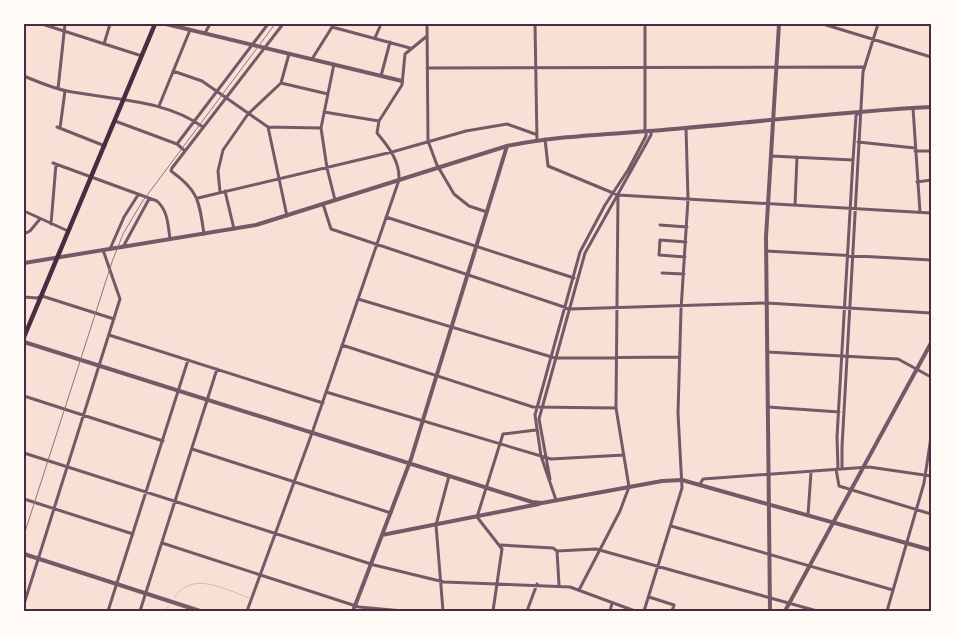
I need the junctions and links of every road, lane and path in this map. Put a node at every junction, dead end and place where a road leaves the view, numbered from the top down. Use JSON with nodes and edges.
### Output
{"nodes":[{"id":1,"x":42,"y":24,"type":"edge"},
{"id":2,"x":65,"y":24,"type":"edge"},
{"id":3,"x":110,"y":24,"type":"edge"},
{"id":4,"x":156,"y":24,"type":"edge"},
{"id":5,"x":166,"y":24,"type":"edge"},
{"id":6,"x":210,"y":24,"type":"edge"},
{"id":7,"x":268,"y":24,"type":"edge"},
{"id":8,"x":283,"y":24,"type":"edge"},
{"id":9,"x":381,"y":24,"type":"edge"},
{"id":10,"x":427,"y":24,"type":"edge"},
{"id":11,"x":535,"y":24,"type":"edge"},
{"id":12,"x":645,"y":24,"type":"edge"},
{"id":13,"x":779,"y":24,"type":"edge"},
{"id":14,"x":823,"y":24,"type":"edge"},
{"id":15,"x":878,"y":24,"type":"edge"},
{"id":16,"x":333,"y":25,"type":"edge"},
{"id":17,"x":190,"y":30,"type":"junction"},
{"id":18,"x":64,"y":31,"type":"junction"},
{"id":19,"x":205,"y":34,"type":"junction"},
{"id":20,"x":426,"y":36,"type":"junction"},
{"id":21,"x":376,"y":38,"type":"junction"},
{"id":22,"x":873,"y":39,"type":"junction"},
{"id":23,"x":390,"y":42,"type":"junction"},
{"id":24,"x":104,"y":44,"type":"junction"},
{"id":25,"x":252,"y":45,"type":"junction"},
{"id":26,"x":265,"y":47,"type":"junction"},
{"id":27,"x":410,"y":48,"type":"junction"},
{"id":28,"x":289,"y":54,"type":"junction"},
{"id":29,"x":142,"y":56,"type":"junction"},
{"id":30,"x":931,"y":57,"type":"edge"},
{"id":31,"x":312,"y":59,"type":"junction"},
{"id":32,"x":334,"y":64,"type":"junction"},
{"id":33,"x":535,"y":67,"type":"junction"},
{"id":34,"x":645,"y":67,"type":"junction"},
{"id":35,"x":776,"y":67,"type":"junction"},
{"id":36,"x":864,"y":67,"type":"junction"},
{"id":37,"x":427,"y":68,"type":"junction"},
{"id":38,"x":173,"y":71,"type":"junction"},
{"id":39,"x":24,"y":76,"type":"edge"},
{"id":40,"x":381,"y":76,"type":"junction"},
{"id":41,"x":402,"y":81,"type":"junction"},
{"id":42,"x":281,"y":83,"type":"junction"},
{"id":43,"x":58,"y":89,"type":"junction"},
{"id":44,"x":65,"y":91,"type":"junction"},
{"id":45,"x":216,"y":92,"type":"junction"},
{"id":46,"x":328,"y":94,"type":"junction"},
{"id":47,"x":224,"y":98,"type":"junction"},
{"id":48,"x":124,"y":100,"type":"junction"},
{"id":49,"x":159,"y":106,"type":"junction"},
{"id":50,"x":912,"y":108,"type":"junction"},
{"id":51,"x":931,"y":108,"type":"edge"},
{"id":52,"x":860,"y":111,"type":"junction"},
{"id":53,"x":324,"y":112,"type":"junction"},
{"id":54,"x":248,"y":114,"type":"junction"},
{"id":55,"x":773,"y":119,"type":"junction"},
{"id":56,"x":115,"y":121,"type":"junction"},
{"id":57,"x":195,"y":122,"type":"junction"},
{"id":58,"x":379,"y":122,"type":"junction"},
{"id":59,"x":203,"y":127,"type":"junction"},
{"id":60,"x":268,"y":127,"type":"junction"},
{"id":61,"x":321,"y":128,"type":"junction"},
{"id":62,"x":686,"y":128,"type":"junction"},
{"id":63,"x":646,"y":131,"type":"junction"},
{"id":64,"x":651,"y":131,"type":"junction"},
{"id":65,"x":535,"y":134,"type":"junction"},
{"id":66,"x":545,"y":138,"type":"junction"},
{"id":67,"x":428,"y":141,"type":"junction"},
{"id":68,"x":537,"y":141,"type":"junction"},
{"id":69,"x":858,"y":142,"type":"junction"},
{"id":70,"x":177,"y":144,"type":"junction"},
{"id":71,"x":105,"y":146,"type":"junction"},
{"id":72,"x":507,"y":146,"type":"junction"},
{"id":73,"x":915,"y":149,"type":"junction"},
{"id":74,"x":931,"y":150,"type":"edge"},
{"id":75,"x":185,"y":151,"type":"junction"},
{"id":76,"x":392,"y":152,"type":"junction"},
{"id":77,"x":771,"y":156,"type":"junction"},
{"id":78,"x":798,"y":157,"type":"junction"},
{"id":79,"x":855,"y":160,"type":"junction"},
{"id":80,"x":438,"y":167,"type":"junction"},
{"id":81,"x":327,"y":168,"type":"junction"},
{"id":82,"x":91,"y":177,"type":"junction"},
{"id":83,"x":278,"y":179,"type":"junction"},
{"id":84,"x":399,"y":180,"type":"junction"},
{"id":85,"x":931,"y":180,"type":"edge"},
{"id":86,"x":917,"y":182,"type":"junction"},
{"id":87,"x":225,"y":191,"type":"junction"},
{"id":88,"x":220,"y":192,"type":"junction"},
{"id":89,"x":615,"y":192,"type":"junction"},
{"id":90,"x":138,"y":195,"type":"junction"},
{"id":91,"x":618,"y":195,"type":"junction"},
{"id":92,"x":198,"y":198,"type":"junction"},
{"id":93,"x":150,"y":199,"type":"junction"},
{"id":94,"x":688,"y":199,"type":"junction"},
{"id":95,"x":335,"y":200,"type":"junction"},
{"id":96,"x":768,"y":203,"type":"junction"},
{"id":97,"x":323,"y":204,"type":"junction"},
{"id":98,"x":795,"y":204,"type":"junction"},
{"id":99,"x":853,"y":208,"type":"junction"},
{"id":100,"x":24,"y":211,"type":"edge"},
{"id":101,"x":487,"y":212,"type":"junction"},
{"id":102,"x":920,"y":212,"type":"junction"},
{"id":103,"x":931,"y":213,"type":"edge"},
{"id":104,"x":287,"y":216,"type":"junction"},
{"id":105,"x":386,"y":217,"type":"junction"},
{"id":106,"x":40,"y":219,"type":"junction"},
{"id":107,"x":51,"y":224,"type":"junction"},
{"id":108,"x":660,"y":226,"type":"dead end"},
{"id":109,"x":687,"y":227,"type":"junction"},
{"id":110,"x":234,"y":229,"type":"junction"},
{"id":111,"x":68,"y":231,"type":"junction"},
{"id":112,"x":24,"y":234,"type":"edge"},
{"id":113,"x":204,"y":234,"type":"junction"},
{"id":114,"x":170,"y":239,"type":"junction"},
{"id":115,"x":686,"y":242,"type":"junction"},
{"id":116,"x":376,"y":245,"type":"junction"},
{"id":117,"x":476,"y":246,"type":"junction"},
{"id":118,"x":123,"y":247,"type":"junction"},
{"id":119,"x":110,"y":249,"type":"junction"},
{"id":120,"x":103,"y":250,"type":"junction"},
{"id":121,"x":766,"y":251,"type":"junction"},
{"id":122,"x":850,"y":256,"type":"junction"},
{"id":123,"x":58,"y":257,"type":"junction"},
{"id":124,"x":685,"y":257,"type":"junction"},
{"id":125,"x":931,"y":260,"type":"edge"},
{"id":126,"x":24,"y":263,"type":"edge"},
{"id":127,"x":662,"y":273,"type":"dead end"},
{"id":128,"x":684,"y":274,"type":"junction"},
{"id":129,"x":468,"y":276,"type":"junction"},
{"id":130,"x":574,"y":278,"type":"junction"},
{"id":131,"x":578,"y":279,"type":"junction"},
{"id":132,"x":42,"y":296,"type":"junction"},
{"id":133,"x":24,"y":297,"type":"edge"},
{"id":134,"x":358,"y":299,"type":"junction"},
{"id":135,"x":766,"y":303,"type":"junction"},
{"id":136,"x":682,"y":306,"type":"junction"},
{"id":137,"x":567,"y":308,"type":"junction"},
{"id":138,"x":617,"y":308,"type":"junction"},
{"id":139,"x":847,"y":308,"type":"junction"},
{"id":140,"x":931,"y":313,"type":"edge"},
{"id":141,"x":114,"y":319,"type":"junction"},
{"id":142,"x":451,"y":328,"type":"junction"},
{"id":143,"x":109,"y":335,"type":"junction"},
{"id":144,"x":24,"y":337,"type":"edge"},
{"id":145,"x":24,"y":342,"type":"edge"},
{"id":146,"x":931,"y":343,"type":"edge"},
{"id":147,"x":342,"y":345,"type":"junction"},
{"id":148,"x":767,"y":352,"type":"junction"},
{"id":149,"x":844,"y":356,"type":"junction"},
{"id":150,"x":550,"y":357,"type":"junction"},
{"id":151,"x":680,"y":357,"type":"junction"},
{"id":152,"x":555,"y":358,"type":"junction"},
{"id":153,"x":617,"y":358,"type":"junction"},
{"id":154,"x":188,"y":360,"type":"junction"},
{"id":155,"x":99,"y":365,"type":"junction"},
{"id":156,"x":217,"y":369,"type":"junction"},
{"id":157,"x":917,"y":369,"type":"junction"},
{"id":158,"x":436,"y":376,"type":"junction"},
{"id":159,"x":931,"y":377,"type":"edge"},
{"id":160,"x":178,"y":390,"type":"junction"},
{"id":161,"x":326,"y":392,"type":"junction"},
{"id":162,"x":24,"y":396,"type":"edge"},
{"id":163,"x":207,"y":400,"type":"junction"},
{"id":164,"x":323,"y":402,"type":"junction"},
{"id":165,"x":768,"y":407,"type":"junction"},
{"id":166,"x":536,"y":408,"type":"junction"},
{"id":167,"x":616,"y":408,"type":"junction"},
{"id":168,"x":542,"y":409,"type":"junction"},
{"id":169,"x":841,"y":412,"type":"junction"},
{"id":170,"x":84,"y":414,"type":"junction"},
{"id":171,"x":423,"y":421,"type":"junction"},
{"id":172,"x":536,"y":430,"type":"junction"},
{"id":173,"x":541,"y":430,"type":"junction"},
{"id":174,"x":312,"y":433,"type":"junction"},
{"id":175,"x":931,"y":437,"type":"edge"},
{"id":176,"x":163,"y":441,"type":"junction"},
{"id":177,"x":500,"y":444,"type":"junction"},
{"id":178,"x":192,"y":449,"type":"junction"},
{"id":179,"x":24,"y":453,"type":"edge"},
{"id":180,"x":624,"y":455,"type":"junction"},
{"id":181,"x":541,"y":456,"type":"junction"},
{"id":182,"x":547,"y":458,"type":"junction"},
{"id":183,"x":409,"y":464,"type":"junction"},
{"id":184,"x":67,"y":467,"type":"junction"},
{"id":185,"x":864,"y":467,"type":"junction"},
{"id":186,"x":839,"y":469,"type":"junction"},
{"id":187,"x":811,"y":472,"type":"junction"},
{"id":188,"x":769,"y":475,"type":"junction"},
{"id":189,"x":449,"y":476,"type":"junction"},
{"id":190,"x":926,"y":476,"type":"junction"},
{"id":191,"x":931,"y":476,"type":"edge"},
{"id":192,"x":682,"y":480,"type":"junction"},
{"id":193,"x":294,"y":482,"type":"junction"},
{"id":194,"x":550,"y":482,"type":"junction"},
{"id":195,"x":700,"y":484,"type":"junction"},
{"id":196,"x":629,"y":487,"type":"junction"},
{"id":197,"x":486,"y":488,"type":"junction"},
{"id":198,"x":851,"y":490,"type":"junction"},
{"id":199,"x":146,"y":492,"type":"junction"},
{"id":200,"x":24,"y":498,"type":"edge"},
{"id":201,"x":556,"y":501,"type":"junction"},
{"id":202,"x":175,"y":502,"type":"junction"},
{"id":203,"x":769,"y":503,"type":"junction"},
{"id":204,"x":542,"y":504,"type":"junction"},
{"id":205,"x":54,"y":508,"type":"junction"},
{"id":206,"x":917,"y":510,"type":"junction"},
{"id":207,"x":390,"y":513,"type":"junction"},
{"id":208,"x":931,"y":514,"type":"edge"},
{"id":209,"x":808,"y":515,"type":"junction"},
{"id":210,"x":477,"y":517,"type":"junction"},
{"id":211,"x":834,"y":522,"type":"junction"},
{"id":212,"x":436,"y":525,"type":"junction"},
{"id":213,"x":671,"y":526,"type":"junction"},
{"id":214,"x":133,"y":534,"type":"junction"},
{"id":215,"x":275,"y":534,"type":"junction"},
{"id":216,"x":382,"y":535,"type":"junction"},
{"id":217,"x":162,"y":543,"type":"junction"},
{"id":218,"x":907,"y":543,"type":"junction"},
{"id":219,"x":500,"y":545,"type":"junction"},
{"id":220,"x":600,"y":550,"type":"junction"},
{"id":221,"x":931,"y":550,"type":"edge"},
{"id":222,"x":557,"y":552,"type":"junction"},
{"id":223,"x":24,"y":554,"type":"edge"},
{"id":224,"x":770,"y":554,"type":"junction"},
{"id":225,"x":38,"y":559,"type":"junction"},
{"id":226,"x":371,"y":564,"type":"junction"},
{"id":227,"x":810,"y":566,"type":"junction"},
{"id":228,"x":658,"y":567,"type":"junction"},
{"id":229,"x":260,"y":574,"type":"junction"},
{"id":230,"x":440,"y":581,"type":"junction"},
{"id":231,"x":498,"y":583,"type":"junction"},
{"id":232,"x":116,"y":584,"type":"junction"},
{"id":233,"x":538,"y":584,"type":"junction"},
{"id":234,"x":559,"y":585,"type":"junction"},
{"id":235,"x":579,"y":590,"type":"junction"},
{"id":236,"x":893,"y":590,"type":"junction"},
{"id":237,"x":146,"y":593,"type":"junction"},
{"id":238,"x":649,"y":597,"type":"junction"},
{"id":239,"x":770,"y":598,"type":"junction"},
{"id":240,"x":612,"y":603,"type":"junction"},
{"id":241,"x":789,"y":603,"type":"junction"},
{"id":242,"x":24,"y":604,"type":"edge"},
{"id":243,"x":356,"y":605,"type":"junction"},
{"id":244,"x":108,"y":611,"type":"edge"},
{"id":245,"x":140,"y":611,"type":"edge"},
{"id":246,"x":200,"y":611,"type":"edge"},
{"id":247,"x":247,"y":611,"type":"edge"},
{"id":248,"x":353,"y":611,"type":"edge"},
{"id":249,"x":403,"y":611,"type":"edge"},
{"id":250,"x":443,"y":611,"type":"edge"},
{"id":251,"x":493,"y":611,"type":"edge"},
{"id":252,"x":527,"y":611,"type":"edge"},
{"id":253,"x":610,"y":611,"type":"edge"},
{"id":254,"x":635,"y":611,"type":"edge"},
{"id":255,"x":644,"y":611,"type":"edge"},
{"id":256,"x":672,"y":611,"type":"edge"},
{"id":257,"x":770,"y":611,"type":"edge"},
{"id":258,"x":785,"y":611,"type":"edge"},
{"id":259,"x":817,"y":611,"type":"edge"},
{"id":260,"x":887,"y":611,"type":"edge"}],
"edges":[{"from":1,"to":18,"type":"street"},
{"from":2,"to":18,"type":"street"},
{"from":3,"to":24,"type":"street"},
{"from":4,"to":29,"type":"main road"},
{"from":5,"to":17,"type":"street"},
{"from":6,"to":19,"type":"street"},
{"from":7,"to":25,"type":"street"},
{"from":8,"to":26,"type":"street"},
{"from":9,"to":21,"type":"street"},
{"from":10,"to":20,"type":"street"},
{"from":11,"to":33,"type":"street"},
{"from":12,"to":34,"type":"street"},
{"from":13,"to":35,"type":"street"},
{"from":14,"to":22,"type":"street"},
{"from":15,"to":22,"type":"street"},
{"from":16,"to":21,"type":"street"},
{"from":16,"to":31,"type":"street"},
{"from":17,"to":19,"type":"street"},
{"from":17,"to":38,"type":"street"},
{"from":18,"to":24,"type":"street"},
{"from":18,"to":43,"type":"street"},
{"from":19,"to":25,"type":"street"},
{"from":20,"to":27,"type":"street"},
{"from":20,"to":37,"type":"street"},
{"from":21,"to":23,"type":"street"},
{"from":22,"to":30,"type":"street"},
{"from":22,"to":36,"type":"street"},
{"from":23,"to":27,"type":"street"},
{"from":23,"to":40,"type":"street"},
{"from":24,"to":29,"type":"street"},
{"from":25,"to":26,"type":"street"},
{"from":25,"to":45,"type":"street"},
{"from":26,"to":28,"type":"street"},
{"from":26,"to":47,"type":"street"},
{"from":27,"to":41,"type":"street"},
{"from":28,"to":31,"type":"street"},
{"from":28,"to":42,"type":"street"},
{"from":29,"to":48,"type":"main road"},
{"from":31,"to":32,"type":"street"},
{"from":32,"to":40,"type":"street"},
{"from":32,"to":46,"type":"street"},
{"from":33,"to":34,"type":"street"},
{"from":33,"to":37,"type":"street"},
{"from":33,"to":65,"type":"street"},
{"from":34,"to":35,"type":"street"},
{"from":34,"to":63,"type":"street"},
{"from":35,"to":36,"type":"street"},
{"from":35,"to":55,"type":"street"},
{"from":36,"to":52,"type":"street"},
{"from":37,"to":67,"type":"street"},
{"from":38,"to":45,"type":"street"},
{"from":38,"to":49,"type":"street"},
{"from":39,"to":43,"type":"street"},
{"from":40,"to":41,"type":"street"},
{"from":41,"to":58,"type":"street"},
{"from":42,"to":46,"type":"street"},
{"from":42,"to":54,"type":"street"},
{"from":43,"to":44,"type":"street"},
{"from":44,"to":48,"type":"street"},
{"from":44,"to":71,"type":"street"},
{"from":45,"to":47,"type":"street"},
{"from":45,"to":57,"type":"street"},
{"from":46,"to":53,"type":"street"},
{"from":47,"to":54,"type":"street"},
{"from":47,"to":59,"type":"street"},
{"from":48,"to":49,"type":"street"},
{"from":48,"to":56,"type":"main road"},
{"from":49,"to":57,"type":"street"},
{"from":50,"to":51,"type":"street"},
{"from":50,"to":52,"type":"street"},
{"from":50,"to":73,"type":"street"},
{"from":52,"to":55,"type":"street"},
{"from":52,"to":69,"type":"street"},
{"from":52,"to":79,"type":"street"},
{"from":53,"to":58,"type":"street"},
{"from":53,"to":61,"type":"street"},
{"from":54,"to":60,"type":"street"},
{"from":54,"to":88,"type":"street"},
{"from":55,"to":62,"type":"street"},
{"from":55,"to":77,"type":"street"},
{"from":56,"to":70,"type":"street"},
{"from":56,"to":71,"type":"main road"},
{"from":57,"to":59,"type":"street"},
{"from":57,"to":70,"type":"street"},
{"from":58,"to":76,"type":"street"},
{"from":59,"to":75,"type":"street"},
{"from":60,"to":61,"type":"street"},
{"from":60,"to":83,"type":"street"},
{"from":61,"to":81,"type":"street"},
{"from":62,"to":64,"type":"street"},
{"from":62,"to":94,"type":"street"},
{"from":63,"to":64,"type":"street"},
{"from":63,"to":66,"type":"street"},
{"from":63,"to":89,"type":"street"},
{"from":64,"to":91,"type":"street"},
{"from":65,"to":67,"type":"street"},
{"from":65,"to":68,"type":"street"},
{"from":66,"to":68,"type":"street"},
{"from":66,"to":89,"type":"street"},
{"from":67,"to":76,"type":"street"},
{"from":67,"to":80,"type":"street"},
{"from":68,"to":72,"type":"street"},
{"from":69,"to":73,"type":"street"},
{"from":69,"to":79,"type":"street"},
{"from":70,"to":75,"type":"street"},
{"from":71,"to":82,"type":"main road"},
{"from":72,"to":80,"type":"street"},
{"from":72,"to":101,"type":"street"},
{"from":73,"to":74,"type":"street"},
{"from":73,"to":86,"type":"street"},
{"from":75,"to":92,"type":"street"},
{"from":76,"to":81,"type":"street"},
{"from":76,"to":84,"type":"street"},
{"from":77,"to":78,"type":"street"},
{"from":77,"to":96,"type":"street"},
{"from":78,"to":79,"type":"street"},
{"from":78,"to":98,"type":"street"},
{"from":79,"to":99,"type":"street"},
{"from":80,"to":84,"type":"street"},
{"from":80,"to":101,"type":"street"},
{"from":81,"to":83,"type":"street"},
{"from":81,"to":95,"type":"street"},
{"from":82,"to":90,"type":"street"},
{"from":82,"to":107,"type":"street"},
{"from":82,"to":111,"type":"main road"},
{"from":83,"to":87,"type":"street"},
{"from":83,"to":104,"type":"street"},
{"from":84,"to":95,"type":"street"},
{"from":84,"to":105,"type":"street"},
{"from":85,"to":86,"type":"street"},
{"from":86,"to":102,"type":"street"},
{"from":87,"to":88,"type":"street"},
{"from":87,"to":110,"type":"street"},
{"from":88,"to":92,"type":"street"},
{"from":89,"to":91,"type":"street"},
{"from":89,"to":130,"type":"street"},
{"from":90,"to":93,"type":"street"},
{"from":90,"to":119,"type":"street"},
{"from":91,"to":94,"type":"street"},
{"from":91,"to":131,"type":"street"},
{"from":91,"to":138,"type":"street"},
{"from":92,"to":113,"type":"street"},
{"from":93,"to":114,"type":"street"},
{"from":93,"to":118,"type":"street"},
{"from":94,"to":96,"type":"street"},
{"from":94,"to":109,"type":"street"},
{"from":95,"to":97,"type":"street"},
{"from":96,"to":98,"type":"street"},
{"from":96,"to":121,"type":"street"},
{"from":97,"to":104,"type":"street"},
{"from":97,"to":116,"type":"street"},
{"from":98,"to":99,"type":"street"},
{"from":99,"to":102,"type":"street"},
{"from":99,"to":122,"type":"street"},
{"from":100,"to":106,"type":"street"},
{"from":101,"to":117,"type":"street"},
{"from":102,"to":103,"type":"street"},
{"from":104,"to":110,"type":"street"},
{"from":105,"to":116,"type":"street"},
{"from":105,"to":117,"type":"street"},
{"from":106,"to":107,"type":"street"},
{"from":106,"to":112,"type":"street"},
{"from":107,"to":111,"type":"street"},
{"from":108,"to":109,"type":"street"},
{"from":109,"to":115,"type":"street"},
{"from":110,"to":113,"type":"street"},
{"from":111,"to":123,"type":"main road"},
{"from":113,"to":114,"type":"street"},
{"from":114,"to":118,"type":"street"},
{"from":115,"to":124,"type":"street"},
{"from":115,"to":124,"type":"street"},
{"from":116,"to":129,"type":"street"},
{"from":116,"to":134,"type":"street"},
{"from":117,"to":129,"type":"street"},
{"from":117,"to":130,"type":"street"},
{"from":118,"to":119,"type":"street"},
{"from":119,"to":120,"type":"street"},
{"from":120,"to":123,"type":"street"},
{"from":120,"to":141,"type":"street"},
{"from":121,"to":122,"type":"street"},
{"from":121,"to":135,"type":"street"},
{"from":122,"to":125,"type":"street"},
{"from":122,"to":139,"type":"street"},
{"from":123,"to":126,"type":"street"},
{"from":123,"to":132,"type":"main road"},
{"from":124,"to":128,"type":"street"},
{"from":127,"to":128,"type":"street"},
{"from":128,"to":136,"type":"street"},
{"from":129,"to":137,"type":"street"},
{"from":129,"to":142,"type":"street"},
{"from":130,"to":131,"type":"street"},
{"from":130,"to":137,"type":"street"},
{"from":131,"to":137,"type":"street"},
{"from":132,"to":133,"type":"street"},
{"from":132,"to":141,"type":"street"},
{"from":132,"to":144,"type":"main road"},
{"from":134,"to":142,"type":"street"},
{"from":134,"to":147,"type":"street"},
{"from":135,"to":136,"type":"street"},
{"from":135,"to":139,"type":"street"},
{"from":135,"to":148,"type":"street"},
{"from":136,"to":138,"type":"street"},
{"from":136,"to":151,"type":"street"},
{"from":137,"to":138,"type":"street"},
{"from":137,"to":150,"type":"street"},
{"from":137,"to":152,"type":"street"},
{"from":138,"to":153,"type":"street"},
{"from":139,"to":140,"type":"street"},
{"from":139,"to":149,"type":"street"},
{"from":141,"to":143,"type":"street"},
{"from":142,"to":150,"type":"street"},
{"from":142,"to":158,"type":"street"},
{"from":143,"to":154,"type":"street"},
{"from":143,"to":155,"type":"street"},
{"from":145,"to":155,"type":"street"},
{"from":146,"to":157,"type":"street"},
{"from":147,"to":158,"type":"street"},
{"from":147,"to":161,"type":"street"},
{"from":148,"to":149,"type":"street"},
{"from":148,"to":165,"type":"street"},
{"from":149,"to":157,"type":"street"},
{"from":149,"to":169,"type":"street"},
{"from":150,"to":152,"type":"street"},
{"from":150,"to":166,"type":"street"},
{"from":151,"to":153,"type":"street"},
{"from":151,"to":192,"type":"street"},
{"from":152,"to":153,"type":"street"},
{"from":152,"to":168,"type":"street"},
{"from":153,"to":167,"type":"street"},
{"from":154,"to":156,"type":"street"},
{"from":154,"to":160,"type":"street"},
{"from":155,"to":160,"type":"street"},
{"from":155,"to":170,"type":"street"},
{"from":156,"to":163,"type":"street"},
{"from":156,"to":164,"type":"street"},
{"from":157,"to":159,"type":"street"},
{"from":157,"to":185,"type":"street"},
{"from":158,"to":166,"type":"street"},
{"from":158,"to":171,"type":"street"},
{"from":160,"to":163,"type":"street"},
{"from":160,"to":176,"type":"street"},
{"from":161,"to":164,"type":"street"},
{"from":161,"to":171,"type":"street"},
{"from":162,"to":170,"type":"street"},
{"from":163,"to":174,"type":"street"},
{"from":163,"to":178,"type":"street"},
{"from":164,"to":174,"type":"street"},
{"from":165,"to":169,"type":"street"},
{"from":165,"to":188,"type":"street"},
{"from":166,"to":168,"type":"street"},
{"from":166,"to":172,"type":"street"},
{"from":167,"to":168,"type":"street"},
{"from":167,"to":180,"type":"street"},
{"from":168,"to":173,"type":"street"},
{"from":169,"to":186,"type":"street"},
{"from":170,"to":176,"type":"street"},
{"from":170,"to":184,"type":"street"},
{"from":171,"to":177,"type":"street"},
{"from":171,"to":183,"type":"street"},
{"from":172,"to":173,"type":"street"},
{"from":172,"to":177,"type":"street"},
{"from":172,"to":181,"type":"street"},
{"from":173,"to":182,"type":"street"},
{"from":174,"to":183,"type":"street"},
{"from":174,"to":193,"type":"street"},
{"from":175,"to":190,"type":"street"},
{"from":176,"to":199,"type":"street"},
{"from":177,"to":181,"type":"street"},
{"from":177,"to":197,"type":"street"},
{"from":178,"to":193,"type":"street"},
{"from":178,"to":202,"type":"street"},
{"from":179,"to":184,"type":"street"},
{"from":180,"to":182,"type":"street"},
{"from":180,"to":196,"type":"street"},
{"from":181,"to":182,"type":"street"},
{"from":181,"to":194,"type":"street"},
{"from":182,"to":194,"type":"street"},
{"from":183,"to":189,"type":"street"},
{"from":183,"to":207,"type":"street"},
{"from":184,"to":199,"type":"street"},
{"from":184,"to":205,"type":"street"},
{"from":185,"to":186,"type":"street"},
{"from":185,"to":190,"type":"street"},
{"from":185,"to":198,"type":"street"},
{"from":186,"to":187,"type":"street"},
{"from":186,"to":198,"type":"street"},
{"from":187,"to":188,"type":"street"},
{"from":187,"to":209,"type":"street"},
{"from":188,"to":195,"type":"street"},
{"from":188,"to":203,"type":"street"},
{"from":189,"to":197,"type":"street"},
{"from":189,"to":212,"type":"street"},
{"from":190,"to":191,"type":"street"},
{"from":190,"to":206,"type":"street"},
{"from":192,"to":195,"type":"street"},
{"from":192,"to":196,"type":"street"},
{"from":192,"to":213,"type":"street"},
{"from":193,"to":207,"type":"street"},
{"from":193,"to":215,"type":"street"},
{"from":194,"to":201,"type":"street"},
{"from":195,"to":203,"type":"street"},
{"from":196,"to":201,"type":"street"},
{"from":196,"to":220,"type":"street"},
{"from":197,"to":204,"type":"street"},
{"from":197,"to":210,"type":"street"},
{"from":198,"to":206,"type":"street"},
{"from":198,"to":211,"type":"street"},
{"from":199,"to":202,"type":"street"},
{"from":199,"to":214,"type":"street"},
{"from":200,"to":205,"type":"street"},
{"from":201,"to":204,"type":"street"},
{"from":202,"to":215,"type":"street"},
{"from":202,"to":217,"type":"street"},
{"from":203,"to":209,"type":"street"},
{"from":203,"to":224,"type":"street"},
{"from":204,"to":210,"type":"street"},
{"from":205,"to":214,"type":"street"},
{"from":205,"to":225,"type":"street"},
{"from":206,"to":208,"type":"street"},
{"from":206,"to":218,"type":"street"},
{"from":207,"to":216,"type":"street"},
{"from":209,"to":211,"type":"street"},
{"from":210,"to":212,"type":"street"},
{"from":210,"to":219,"type":"street"},
{"from":211,"to":218,"type":"street"},
{"from":211,"to":227,"type":"street"},
{"from":212,"to":216,"type":"street"},
{"from":212,"to":230,"type":"street"},
{"from":213,"to":224,"type":"street"},
{"from":213,"to":228,"type":"street"},
{"from":214,"to":232,"type":"street"},
{"from":215,"to":226,"type":"street"},
{"from":215,"to":229,"type":"street"},
{"from":216,"to":226,"type":"street"},
{"from":217,"to":229,"type":"street"},
{"from":217,"to":237,"type":"street"},
{"from":218,"to":221,"type":"street"},
{"from":218,"to":236,"type":"street"},
{"from":219,"to":222,"type":"street"},
{"from":219,"to":231,"type":"street"},
{"from":220,"to":222,"type":"street"},
{"from":220,"to":228,"type":"street"},
{"from":220,"to":235,"type":"street"},
{"from":222,"to":234,"type":"street"},
{"from":223,"to":225,"type":"street"},
{"from":224,"to":227,"type":"street"},
{"from":224,"to":239,"type":"street"},
{"from":225,"to":232,"type":"street"},
{"from":225,"to":242,"type":"street"},
{"from":226,"to":230,"type":"street"},
{"from":226,"to":243,"type":"street"},
{"from":227,"to":236,"type":"street"},
{"from":227,"to":241,"type":"street"},
{"from":228,"to":238,"type":"street"},
{"from":228,"to":239,"type":"street"},
{"from":229,"to":243,"type":"street"},
{"from":229,"to":247,"type":"street"},
{"from":230,"to":231,"type":"street"},
{"from":230,"to":250,"type":"street"},
{"from":231,"to":233,"type":"street"},
{"from":231,"to":251,"type":"street"},
{"from":232,"to":237,"type":"street"},
{"from":232,"to":244,"type":"street"},
{"from":233,"to":234,"type":"street"},
{"from":233,"to":252,"type":"street"},
{"from":234,"to":235,"type":"street"},
{"from":235,"to":240,"type":"street"},
{"from":236,"to":260,"type":"street"},
{"from":237,"to":245,"type":"street"},
{"from":237,"to":246,"type":"street"},
{"from":238,"to":255,"type":"street"},
{"from":238,"to":256,"type":"street"},
{"from":239,"to":241,"type":"street"},
{"from":239,"to":257,"type":"street"},
{"from":240,"to":253,"type":"street"},
{"from":240,"to":254,"type":"street"},
{"from":241,"to":258,"type":"street"},
{"from":241,"to":259,"type":"street"},
{"from":243,"to":248,"type":"street"},
{"from":243,"to":249,"type":"street"}]}
